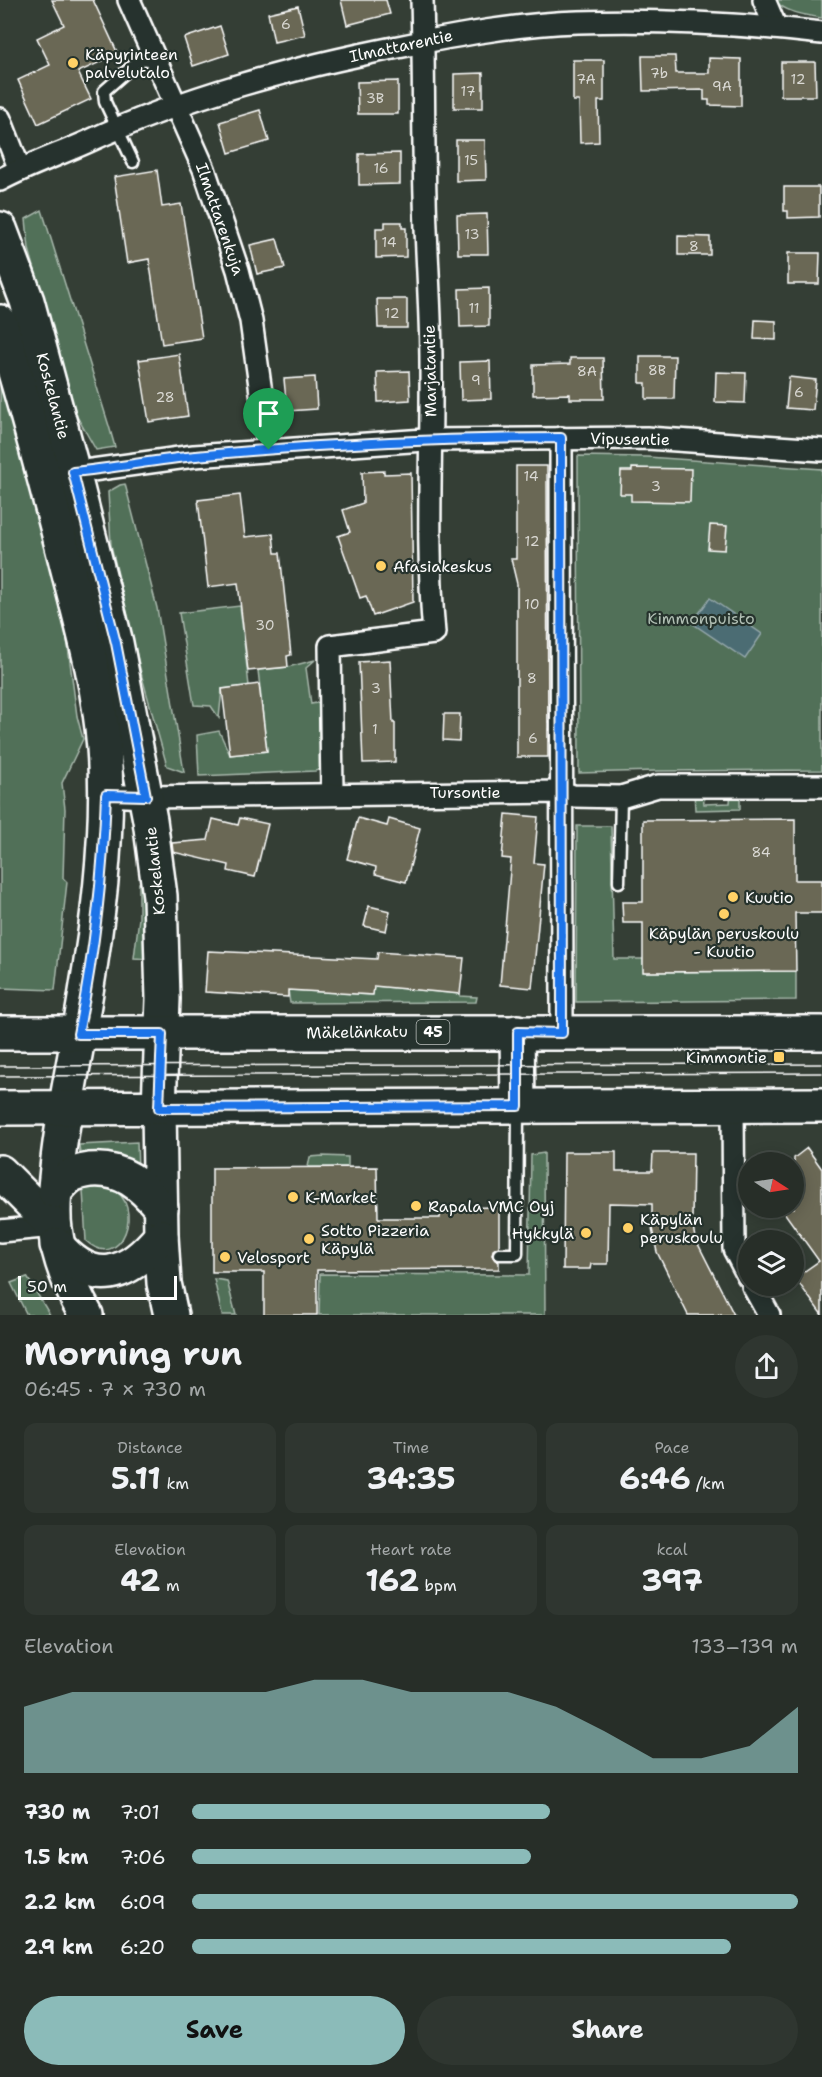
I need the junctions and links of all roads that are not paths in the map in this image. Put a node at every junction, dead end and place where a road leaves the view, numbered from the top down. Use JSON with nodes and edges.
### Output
{"nodes":[{"id":1,"x":129,"y":0,"type":"edge"},
{"id":2,"x":422,"y":0,"type":"edge"},
{"id":3,"x":764,"y":0,"type":"edge"},
{"id":4,"x":776,"y":27,"type":"junction"},
{"id":5,"x":822,"y":33,"type":"edge"},
{"id":6,"x":423,"y":41,"type":"junction"},
{"id":7,"x":154,"y":55,"type":"junction"},
{"id":8,"x":176,"y":105,"type":"junction"},
{"id":9,"x":0,"y":119,"type":"edge"},
{"id":10,"x":116,"y":129,"type":"junction"},
{"id":11,"x":133,"y":162,"type":"dead end"},
{"id":12,"x":20,"y":170,"type":"junction"},
{"id":13,"x":0,"y":180,"type":"edge"},
{"id":14,"x":0,"y":229,"type":"edge"},
{"id":15,"x":0,"y":322,"type":"edge"},
{"id":16,"x":561,"y":438,"type":"junction"},
{"id":17,"x":432,"y":440,"type":"junction"},
{"id":18,"x":269,"y":450,"type":"junction"},
{"id":19,"x":822,"y":450,"type":"edge"},
{"id":20,"x":59,"y":474,"type":"junction"},
{"id":21,"x":822,"y":786,"type":"edge"},
{"id":22,"x":562,"y":792,"type":"junction"},
{"id":23,"x":332,"y":793,"type":"junction"},
{"id":24,"x":106,"y":795,"type":"junction"},
{"id":25,"x":146,"y":796,"type":"junction"},
{"id":26,"x":621,"y":797,"type":"junction"},
{"id":27,"x":620,"y":882,"type":"dead end"},
{"id":28,"x":518,"y":1032,"type":"junction"},
{"id":29,"x":0,"y":1033,"type":"edge"},
{"id":30,"x":562,"y":1033,"type":"junction"},
{"id":31,"x":822,"y":1033,"type":"edge"},
{"id":32,"x":78,"y":1034,"type":"junction"},
{"id":33,"x":162,"y":1034,"type":"junction"},
{"id":34,"x":733,"y":1105,"type":"junction"},
{"id":35,"x":822,"y":1105,"type":"edge"},
{"id":36,"x":518,"y":1106,"type":"junction"},
{"id":37,"x":0,"y":1108,"type":"edge"},
{"id":38,"x":159,"y":1108,"type":"junction"},
{"id":39,"x":66,"y":1109,"type":"junction"},
{"id":40,"x":0,"y":1172,"type":"edge"},
{"id":41,"x":55,"y":1191,"type":"junction"},
{"id":42,"x":160,"y":1222,"type":"junction"},
{"id":43,"x":0,"y":1232,"type":"edge"},
{"id":44,"x":56,"y":1235,"type":"junction"},
{"id":45,"x":499,"y":1254,"type":"dead end"},
{"id":46,"x":738,"y":1257,"type":"edge"},
{"id":47,"x":759,"y":1296,"type":"edge"},
{"id":48,"x":86,"y":1315,"type":"edge"},
{"id":49,"x":171,"y":1315,"type":"edge"},
{"id":50,"x":769,"y":1315,"type":"edge"}],
"edges":[{"from":1,"to":7,"type":"street","name":"Ilmattarenkuja"},
{"from":2,"to":6,"type":"street","name":"Marjatantie"},
{"from":3,"to":4,"type":"street"},
{"from":4,"to":5,"type":"street","name":"Ilmattarentie"},
{"from":4,"to":6,"type":"street","name":"Ilmattarentie"},
{"from":6,"to":8,"type":"street","name":"Ilmattarentie"},
{"from":6,"to":17,"type":"street","name":"Marjatantie"},
{"from":7,"to":8,"type":"street","name":"Ilmattarenkuja"},
{"from":7,"to":10,"type":"lane"},
{"from":8,"to":10,"type":"street","name":"Ilmattarentie"},
{"from":8,"to":18,"type":"street","name":"Ilmattarenkuja"},
{"from":9,"to":12,"type":"street"},
{"from":10,"to":11,"type":"lane"},
{"from":10,"to":12,"type":"street","name":"Ilmattarentie"},
{"from":12,"to":13,"type":"street","name":"Ilmattarentie"},
{"from":14,"to":20,"type":"main road","name":"Koskelantie"},
{"from":15,"to":20,"type":"main road","name":"Koskelantie"},
{"from":16,"to":17,"type":"street","name":"Vipusentie"},
{"from":16,"to":19,"type":"street","name":"Vipusentie"},
{"from":16,"to":22,"type":"street"},
{"from":17,"to":18,"type":"street","name":"Vipusentie"},
{"from":17,"to":23,"type":"street","name":"Marjatantie"},
{"from":18,"to":20,"type":"street","name":"Vipusentie"},
{"from":20,"to":24,"type":"main road","name":"Koskelantie"},
{"from":20,"to":25,"type":"main road","name":"Koskelantie"},
{"from":21,"to":26,"type":"street","name":"Tursontie"},
{"from":22,"to":23,"type":"street","name":"Tursontie"},
{"from":22,"to":26,"type":"street","name":"Tursontie"},
{"from":22,"to":30,"type":"street"},
{"from":23,"to":25,"type":"street","name":"Tursontie"},
{"from":24,"to":25,"type":"street","name":"Tursontie"},
{"from":24,"to":32,"type":"main road","name":"Koskelantie"},
{"from":25,"to":33,"type":"main road","name":"Koskelantie"},
{"from":26,"to":27,"type":"lane"},
{"from":28,"to":30,"type":"main road","name":"Mäkelänkatu","number":"45"},
{"from":28,"to":33,"type":"main road","name":"Mäkelänkatu","number":"45"},
{"from":28,"to":36,"type":"main road"},
{"from":29,"to":32,"type":"main road","name":"Mäkelänkatu"},
{"from":30,"to":31,"type":"main road","name":"Mäkelänkatu","number":"45"},
{"from":32,"to":33,"type":"main road","name":"Mäkelänkatu"},
{"from":32,"to":39,"type":"main road","name":"Koskelantie"},
{"from":33,"to":38,"type":"main road","name":"Koskelantie"},
{"from":34,"to":35,"type":"main road"},
{"from":34,"to":36,"type":"main road"},
{"from":34,"to":46,"type":"street"},
{"from":36,"to":38,"type":"main road"},
{"from":36,"to":45,"type":"lane"},
{"from":37,"to":39,"type":"main road"},
{"from":38,"to":39,"type":"main road"},
{"from":38,"to":42,"type":"main road","name":"Koskelantie"},
{"from":39,"to":41,"type":"main road","name":"Koskelantie"},
{"from":40,"to":44,"type":"main road"},
{"from":41,"to":42,"type":"main road"},
{"from":41,"to":44,"type":"main road","name":"Koskelantie"},
{"from":42,"to":44,"type":"main road"},
{"from":42,"to":49,"type":"main road","name":"Koskelantie"},
{"from":43,"to":44,"type":"street"},
{"from":44,"to":48,"type":"main road","name":"Koskelantie"},
{"from":47,"to":50,"type":"street"}]}
